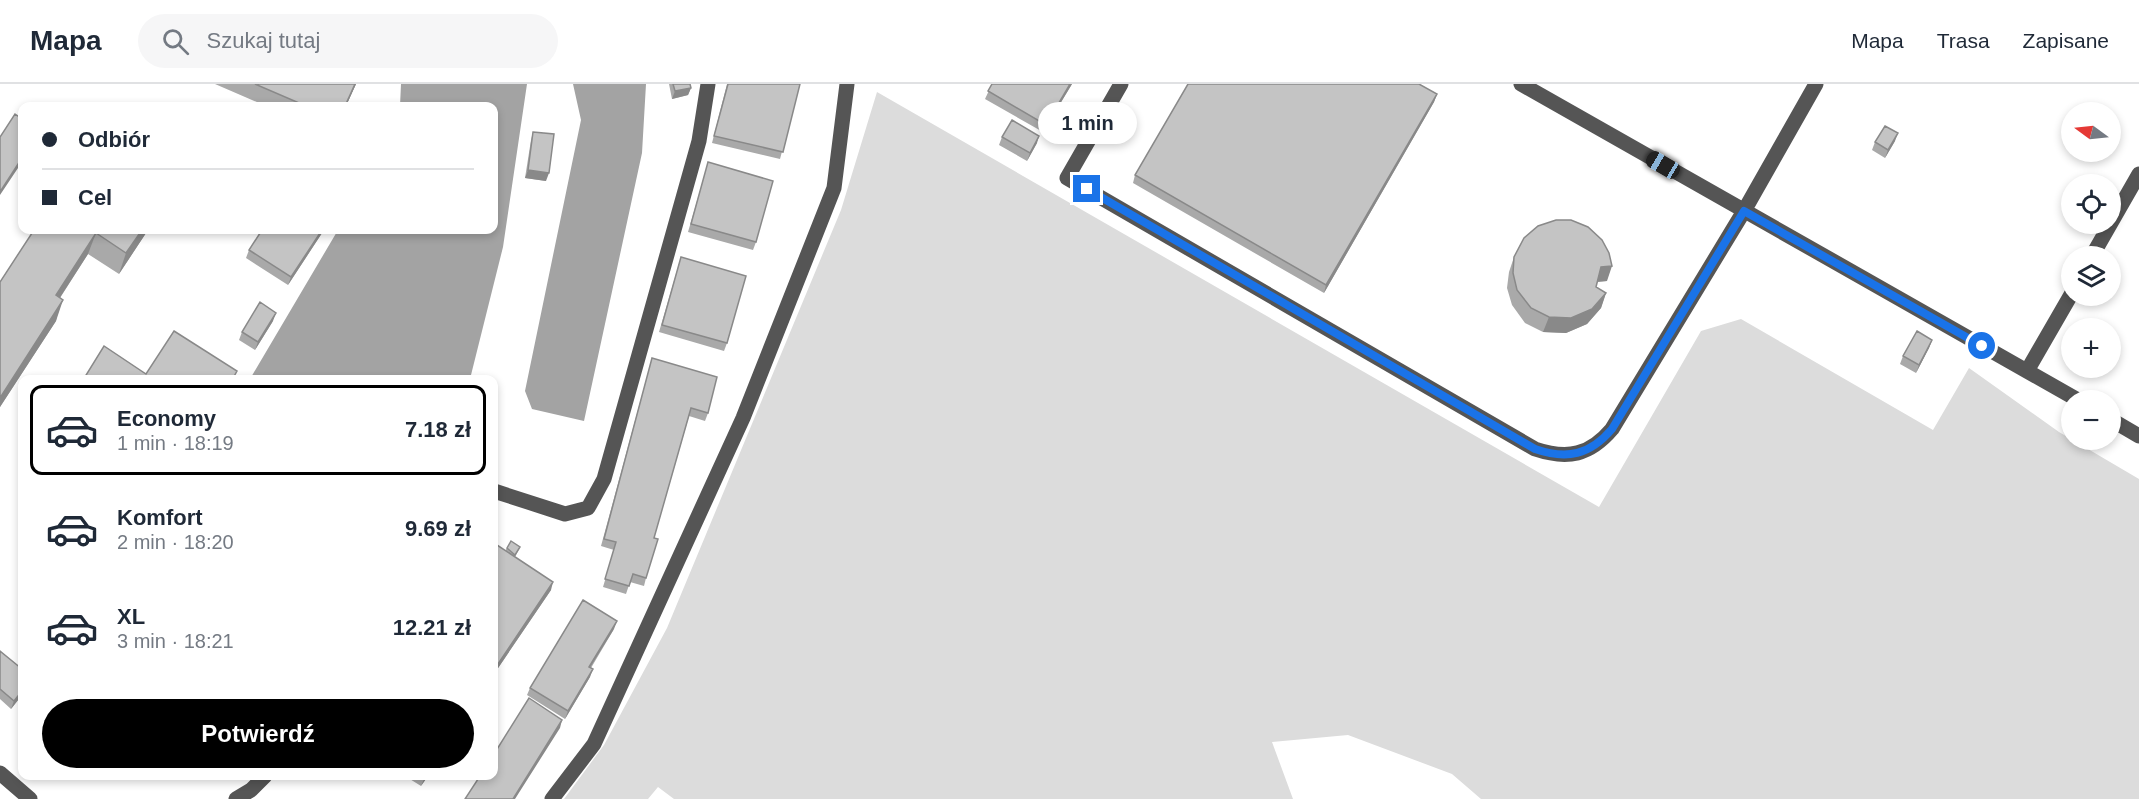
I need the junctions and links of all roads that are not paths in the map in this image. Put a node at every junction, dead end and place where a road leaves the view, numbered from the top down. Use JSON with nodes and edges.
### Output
{"nodes":[{"id":1,"x":708,"y":84,"type":"edge"},
{"id":2,"x":847,"y":84,"type":"edge"},
{"id":3,"x":1121,"y":84,"type":"edge"},
{"id":4,"x":1521,"y":84,"type":"edge"},
{"id":5,"x":1816,"y":84,"type":"edge"},
{"id":6,"x":2139,"y":174,"type":"edge"},
{"id":7,"x":1744,"y":211,"type":"junction"},
{"id":8,"x":2098,"y":246,"type":"edge"},
{"id":9,"x":2064,"y":306,"type":"edge"},
{"id":10,"x":2027,"y":371,"type":"junction"},
{"id":11,"x":2061,"y":390,"type":"edge"},
{"id":12,"x":2121,"y":425,"type":"edge"},
{"id":13,"x":2139,"y":436,"type":"edge"},
{"id":14,"x":498,"y":492,"type":"edge"},
{"id":15,"x":0,"y":773,"type":"edge"},
{"id":16,"x":261,"y":780,"type":"edge"},
{"id":17,"x":30,"y":799,"type":"edge"},
{"id":18,"x":236,"y":799,"type":"edge"},
{"id":19,"x":552,"y":799,"type":"edge"}],
"edges":[{"from":1,"to":14,"type":"street"},
{"from":2,"to":19,"type":"street"},
{"from":3,"to":7,"type":"street"},
{"from":4,"to":7,"type":"street"},
{"from":5,"to":7,"type":"street"},
{"from":6,"to":8,"type":"street"},
{"from":7,"to":10,"type":"street"},
{"from":9,"to":10,"type":"street"},
{"from":10,"to":11,"type":"street"},
{"from":12,"to":13,"type":"street"},
{"from":15,"to":17,"type":"street"},
{"from":16,"to":18,"type":"street"}]}
